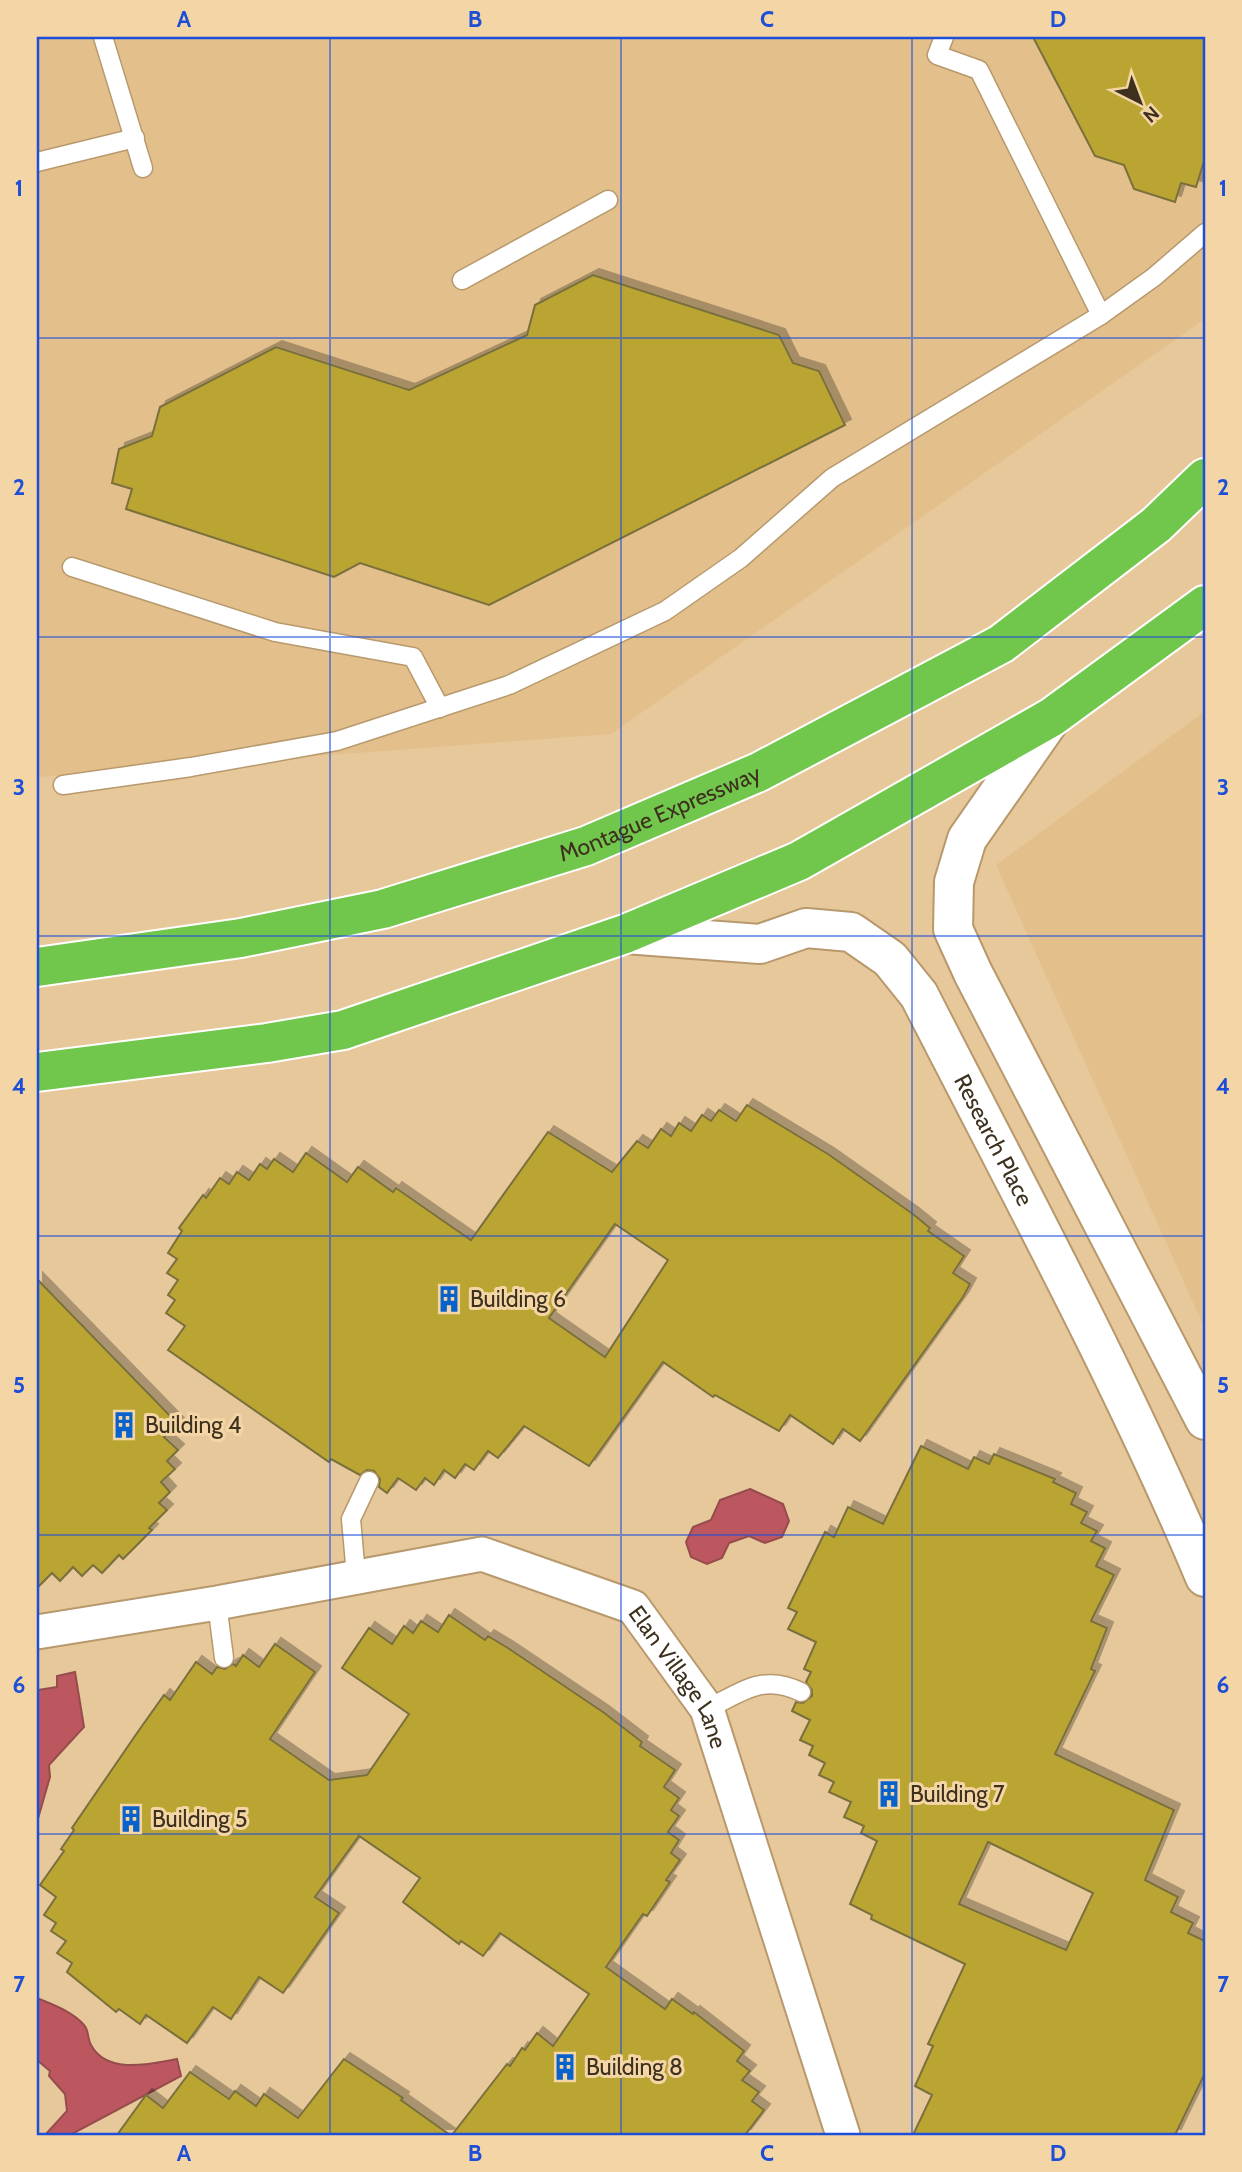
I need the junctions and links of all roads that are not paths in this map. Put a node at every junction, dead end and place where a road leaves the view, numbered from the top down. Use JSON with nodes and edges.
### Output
{"nodes":[{"id":1,"x":103,"y":37,"type":"edge"},
{"id":2,"x":944,"y":37,"type":"edge"},
{"id":3,"x":135,"y":138,"type":"junction"},
{"id":4,"x":37,"y":162,"type":"edge"},
{"id":5,"x":143,"y":168,"type":"dead end"},
{"id":6,"x":608,"y":200,"type":"dead end"},
{"id":7,"x":1205,"y":233,"type":"edge"},
{"id":8,"x":462,"y":280,"type":"dead end"},
{"id":9,"x":1101,"y":315,"type":"junction"},
{"id":10,"x":1205,"y":478,"type":"edge"},
{"id":11,"x":72,"y":567,"type":"dead end"},
{"id":12,"x":1205,"y":605,"type":"edge"},
{"id":13,"x":440,"y":708,"type":"junction"},
{"id":14,"x":1052,"y":717,"type":"junction"},
{"id":15,"x":64,"y":785,"type":"dead end"},
{"id":16,"x":625,"y":934,"type":"junction"},
{"id":17,"x":37,"y":967,"type":"edge"},
{"id":18,"x":37,"y":1072,"type":"edge"},
{"id":19,"x":1205,"y":1420,"type":"edge"},
{"id":20,"x":369,"y":1481,"type":"dead end"},
{"id":21,"x":356,"y":1575,"type":"junction"},
{"id":22,"x":1205,"y":1577,"type":"edge"},
{"id":23,"x":217,"y":1603,"type":"junction"},
{"id":24,"x":37,"y":1632,"type":"edge"},
{"id":25,"x":223,"y":1658,"type":"dead end"},
{"id":26,"x":801,"y":1692,"type":"dead end"},
{"id":27,"x":707,"y":1709,"type":"junction"},
{"id":28,"x":843,"y":2135,"type":"edge"}],
"edges":[{"from":1,"to":3,"type":"lane"},
{"from":2,"to":9,"type":"lane"},
{"from":3,"to":4,"type":"lane"},
{"from":3,"to":5,"type":"lane"},
{"from":6,"to":8,"type":"lane"},
{"from":7,"to":9,"type":"lane"},
{"from":9,"to":13,"type":"lane"},
{"from":10,"to":17,"type":"highway","name":"Montague Expressway"},
{"from":11,"to":13,"type":"lane"},
{"from":12,"to":14,"type":"highway"},
{"from":13,"to":15,"type":"lane"},
{"from":14,"to":16,"type":"highway"},
{"from":14,"to":19,"type":"street"},
{"from":16,"to":18,"type":"highway"},
{"from":16,"to":22,"type":"street","name":"Research Place"},
{"from":20,"to":21,"type":"lane"},
{"from":21,"to":23,"type":"street","name":"Elan Village Lane"},
{"from":21,"to":27,"type":"street","name":"Elan Village Lane"},
{"from":23,"to":24,"type":"street","name":"Elan Village Lane"},
{"from":23,"to":25,"type":"lane"},
{"from":26,"to":27,"type":"lane"},
{"from":27,"to":28,"type":"street","name":"Elan Village Lane"}]}
